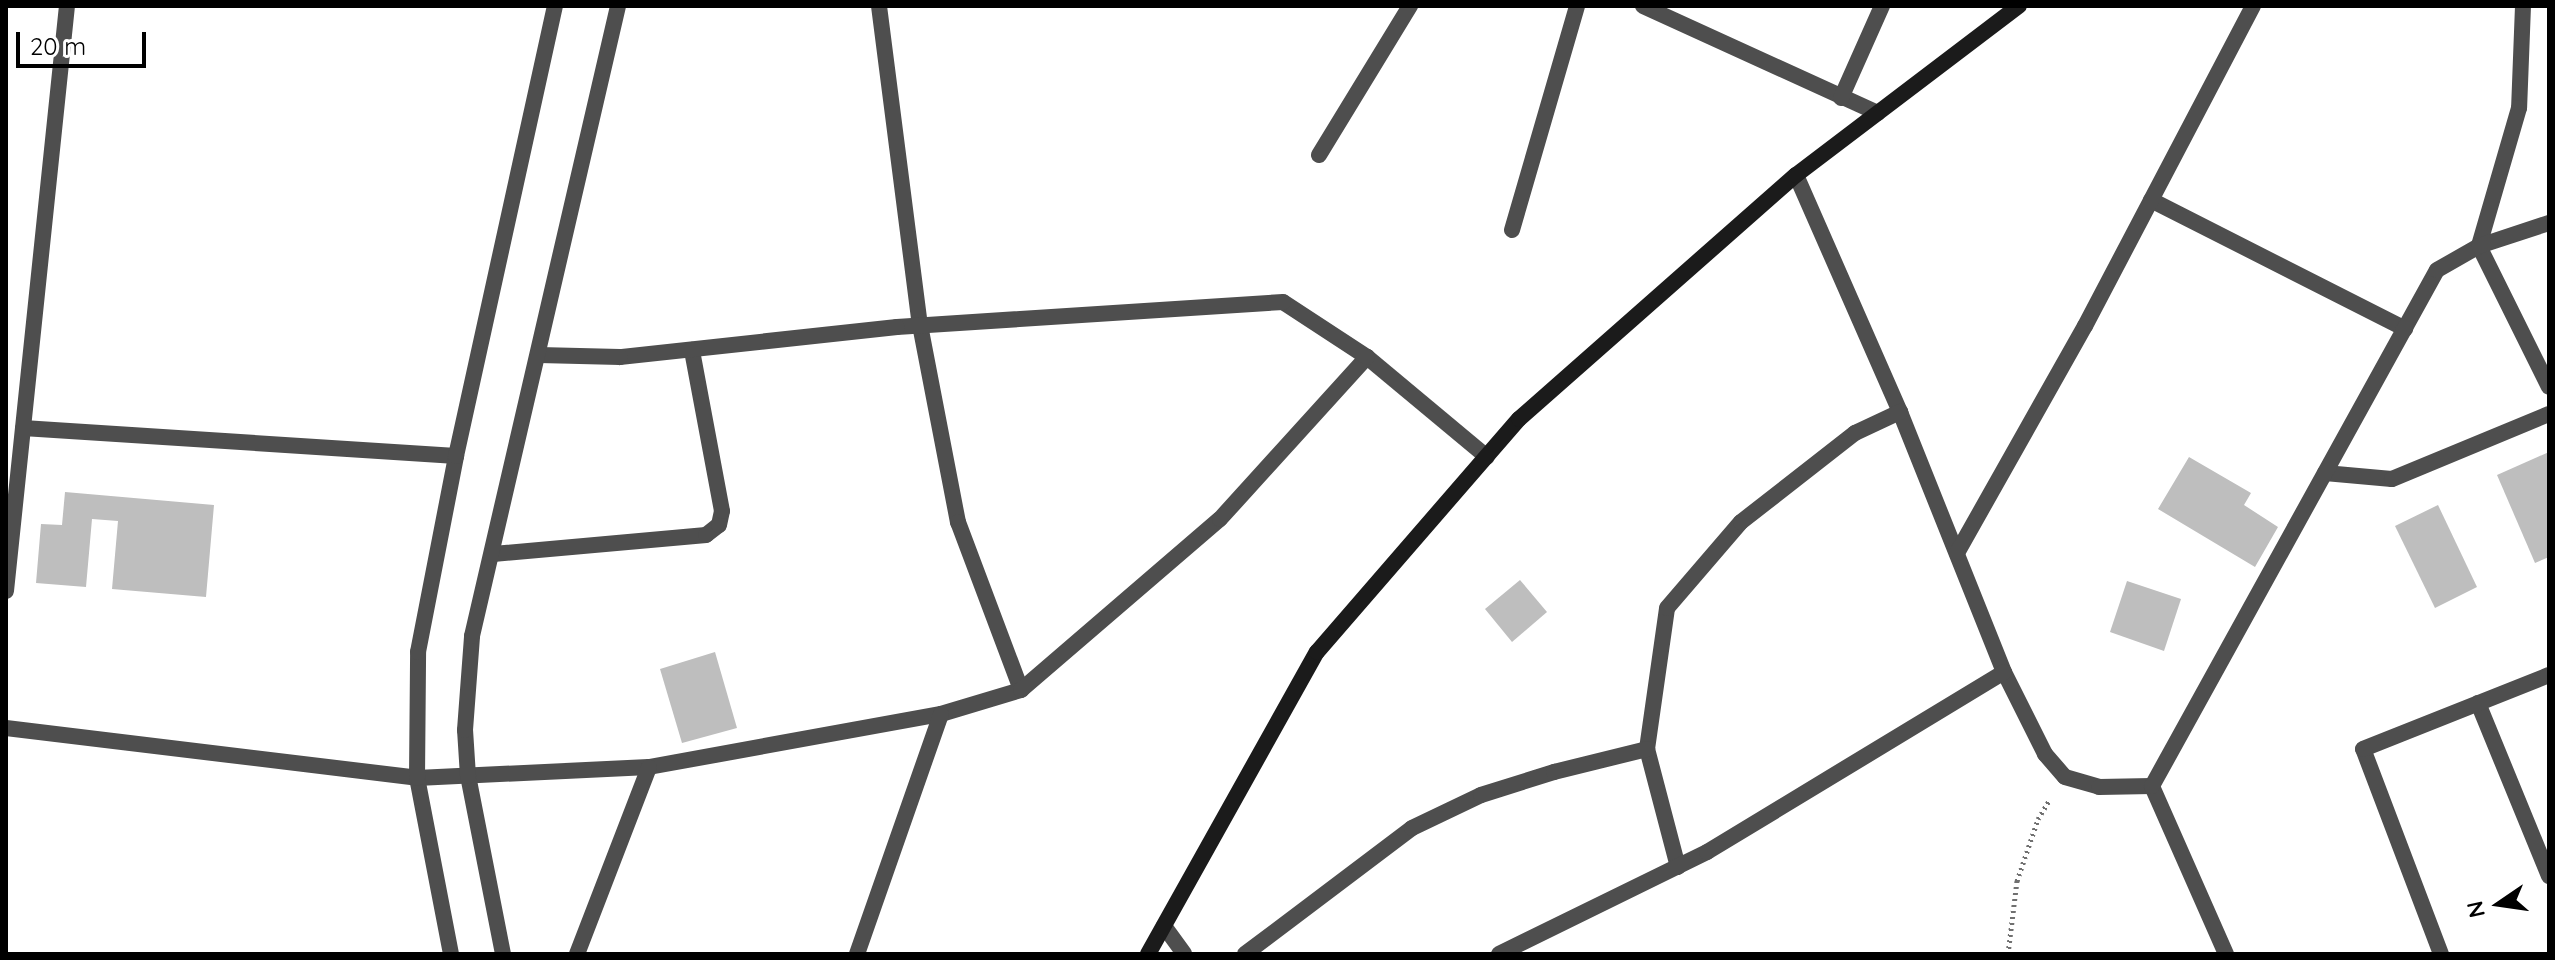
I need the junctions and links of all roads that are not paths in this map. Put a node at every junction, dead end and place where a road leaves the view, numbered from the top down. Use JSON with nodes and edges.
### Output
{"nodes":[{"id":1,"x":67,"y":6,"type":"edge"},
{"id":2,"x":555,"y":6,"type":"edge"},
{"id":3,"x":618,"y":6,"type":"edge"},
{"id":4,"x":879,"y":6,"type":"edge"},
{"id":5,"x":1410,"y":6,"type":"edge"},
{"id":6,"x":1577,"y":6,"type":"edge"},
{"id":7,"x":1643,"y":6,"type":"edge"},
{"id":8,"x":1882,"y":6,"type":"edge"},
{"id":9,"x":2019,"y":6,"type":"edge"},
{"id":10,"x":2253,"y":6,"type":"edge"},
{"id":11,"x":2523,"y":6,"type":"edge"},
{"id":12,"x":1841,"y":98,"type":"junction"},
{"id":13,"x":1878,"y":113,"type":"junction"},
{"id":14,"x":1319,"y":155,"type":"dead end"},
{"id":15,"x":1796,"y":175,"type":"junction"},
{"id":16,"x":2151,"y":200,"type":"junction"},
{"id":17,"x":2549,"y":223,"type":"edge"},
{"id":18,"x":1512,"y":230,"type":"dead end"},
{"id":19,"x":2479,"y":246,"type":"junction"},
{"id":20,"x":920,"y":325,"type":"junction"},
{"id":21,"x":2405,"y":329,"type":"junction"},
{"id":22,"x":692,"y":350,"type":"junction"},
{"id":23,"x":539,"y":355,"type":"junction"},
{"id":24,"x":1367,"y":357,"type":"junction"},
{"id":25,"x":2549,"y":387,"type":"edge"},
{"id":26,"x":1900,"y":412,"type":"junction"},
{"id":27,"x":2549,"y":414,"type":"edge"},
{"id":28,"x":23,"y":428,"type":"junction"},
{"id":29,"x":456,"y":456,"type":"junction"},
{"id":30,"x":1487,"y":457,"type":"junction"},
{"id":31,"x":2325,"y":473,"type":"junction"},
{"id":32,"x":1957,"y":553,"type":"junction"},
{"id":33,"x":493,"y":554,"type":"junction"},
{"id":34,"x":6,"y":591,"type":"edge"},
{"id":35,"x":2004,"y":672,"type":"junction"},
{"id":36,"x":2549,"y":675,"type":"edge"},
{"id":37,"x":1021,"y":690,"type":"junction"},
{"id":38,"x":2478,"y":703,"type":"junction"},
{"id":39,"x":941,"y":714,"type":"junction"},
{"id":40,"x":6,"y":728,"type":"edge"},
{"id":41,"x":1647,"y":749,"type":"junction"},
{"id":42,"x":649,"y":767,"type":"junction"},
{"id":43,"x":468,"y":776,"type":"junction"},
{"id":44,"x":417,"y":778,"type":"junction"},
{"id":45,"x":2152,"y":786,"type":"junction"},
{"id":46,"x":1678,"y":867,"type":"junction"},
{"id":47,"x":2549,"y":876,"type":"edge"},
{"id":48,"x":1164,"y":926,"type":"junction"},
{"id":49,"x":451,"y":954,"type":"edge"},
{"id":50,"x":503,"y":954,"type":"edge"},
{"id":51,"x":577,"y":954,"type":"edge"},
{"id":52,"x":857,"y":954,"type":"edge"},
{"id":53,"x":1148,"y":954,"type":"edge"},
{"id":54,"x":1184,"y":954,"type":"edge"},
{"id":55,"x":1245,"y":954,"type":"edge"},
{"id":56,"x":1499,"y":954,"type":"edge"},
{"id":57,"x":2226,"y":954,"type":"edge"},
{"id":58,"x":2441,"y":954,"type":"edge"}],
"edges":[{"from":1,"to":28,"type":"street"},
{"from":2,"to":29,"type":"street"},
{"from":3,"to":23,"type":"street"},
{"from":4,"to":20,"type":"street"},
{"from":5,"to":14,"type":"street"},
{"from":6,"to":18,"type":"street"},
{"from":7,"to":12,"type":"street"},
{"from":8,"to":12,"type":"street"},
{"from":9,"to":13,"type":"street"},
{"from":10,"to":16,"type":"street"},
{"from":11,"to":19,"type":"street"},
{"from":12,"to":13,"type":"street"},
{"from":13,"to":15,"type":"street"},
{"from":15,"to":26,"type":"street"},
{"from":15,"to":30,"type":"street"},
{"from":16,"to":21,"type":"street"},
{"from":16,"to":32,"type":"street"},
{"from":17,"to":19,"type":"street"},
{"from":19,"to":21,"type":"street"},
{"from":19,"to":25,"type":"street"},
{"from":20,"to":22,"type":"street"},
{"from":20,"to":24,"type":"street"},
{"from":20,"to":37,"type":"street"},
{"from":21,"to":31,"type":"street"},
{"from":22,"to":23,"type":"street"},
{"from":22,"to":33,"type":"street"},
{"from":23,"to":33,"type":"street"},
{"from":24,"to":30,"type":"street"},
{"from":24,"to":37,"type":"street"},
{"from":26,"to":32,"type":"street"},
{"from":26,"to":41,"type":"street"},
{"from":27,"to":31,"type":"street"},
{"from":28,"to":29,"type":"street"},
{"from":28,"to":34,"type":"street"},
{"from":29,"to":44,"type":"street"},
{"from":30,"to":48,"type":"street"},
{"from":31,"to":45,"type":"street"},
{"from":32,"to":35,"type":"street"},
{"from":33,"to":43,"type":"street"},
{"from":35,"to":45,"type":"street"},
{"from":35,"to":46,"type":"street"},
{"from":36,"to":38,"type":"street"},
{"from":37,"to":39,"type":"street"},
{"from":38,"to":47,"type":"street"},
{"from":38,"to":58,"type":"street"},
{"from":39,"to":42,"type":"street"},
{"from":39,"to":52,"type":"street"},
{"from":40,"to":44,"type":"street"},
{"from":41,"to":46,"type":"street"},
{"from":41,"to":55,"type":"street"},
{"from":42,"to":43,"type":"street"},
{"from":42,"to":51,"type":"street"},
{"from":43,"to":44,"type":"street"},
{"from":43,"to":50,"type":"street"},
{"from":44,"to":49,"type":"street"},
{"from":45,"to":57,"type":"street"},
{"from":46,"to":56,"type":"street"},
{"from":48,"to":53,"type":"street"},
{"from":48,"to":54,"type":"street"}]}
